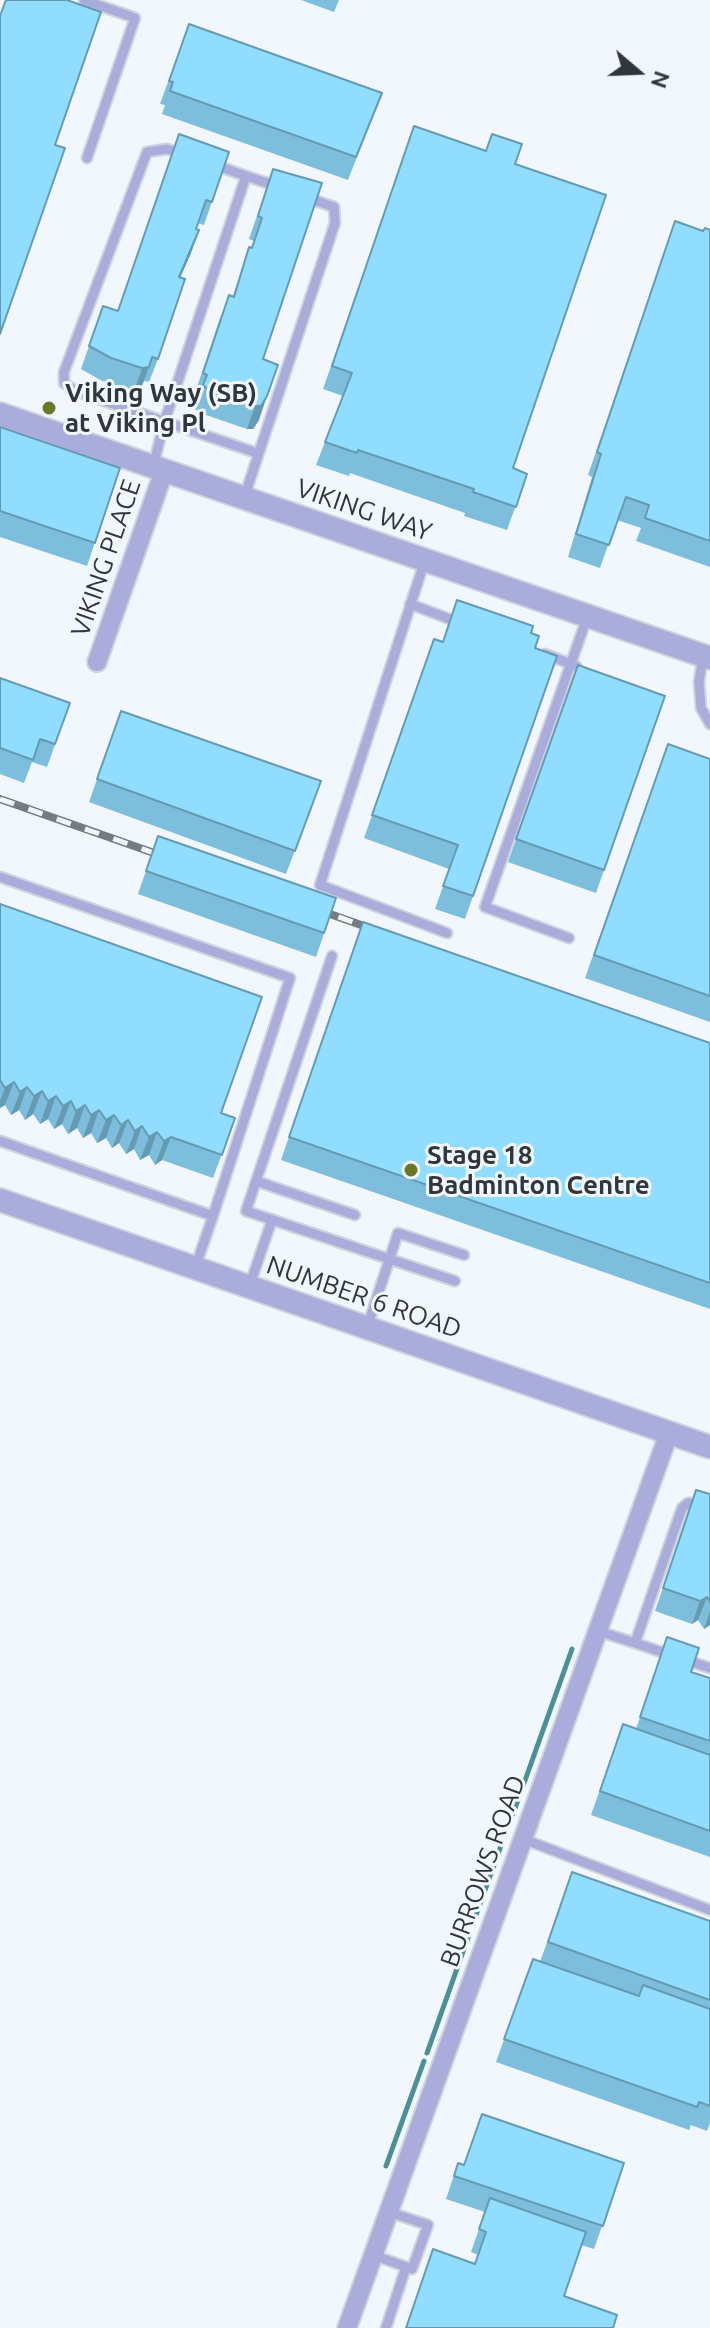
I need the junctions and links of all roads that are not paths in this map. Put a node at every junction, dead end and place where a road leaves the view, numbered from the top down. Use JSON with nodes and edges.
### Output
{"nodes":[{"id":1,"x":84,"y":0,"type":"edge"},
{"id":2,"x":87,"y":158,"type":"dead end"},
{"id":3,"x":193,"y":158,"type":"edge"},
{"id":4,"x":207,"y":163,"type":"edge"},
{"id":5,"x":246,"y":176,"type":"junction"},
{"id":6,"x":0,"y":414,"type":"edge"},
{"id":7,"x":164,"y":423,"type":"junction"},
{"id":8,"x":257,"y":453,"type":"junction"},
{"id":9,"x":158,"y":469,"type":"junction"},
{"id":10,"x":243,"y":499,"type":"junction"},
{"id":11,"x":425,"y":560,"type":"junction"},
{"id":12,"x":410,"y":604,"type":"junction"},
{"id":13,"x":588,"y":615,"type":"junction"},
{"id":14,"x":469,"y":626,"type":"edge"},
{"id":15,"x":527,"y":648,"type":"edge"},
{"id":16,"x":707,"y":657,"type":"edge"},
{"id":17,"x":97,"y":662,"type":"dead end"},
{"id":18,"x":570,"y":664,"type":"junction"},
{"id":19,"x":585,"y":669,"type":"edge"},
{"id":20,"x":710,"y":724,"type":"edge"},
{"id":21,"x":0,"y":877,"type":"edge"},
{"id":22,"x":447,"y":933,"type":"dead end"},
{"id":23,"x":569,"y":938,"type":"dead end"},
{"id":24,"x":332,"y":956,"type":"dead end"},
{"id":25,"x":0,"y":1141,"type":"edge"},
{"id":26,"x":256,"y":1181,"type":"junction"},
{"id":27,"x":0,"y":1200,"type":"edge"},
{"id":28,"x":355,"y":1215,"type":"dead end"},
{"id":29,"x":213,"y":1216,"type":"junction"},
{"id":30,"x":272,"y":1220,"type":"junction"},
{"id":31,"x":464,"y":1255,"type":"dead end"},
{"id":32,"x":389,"y":1259,"type":"junction"},
{"id":33,"x":195,"y":1268,"type":"junction"},
{"id":34,"x":455,"y":1281,"type":"dead end"},
{"id":35,"x":249,"y":1287,"type":"junction"},
{"id":36,"x":367,"y":1328,"type":"junction"},
{"id":37,"x":669,"y":1433,"type":"junction"},
{"id":38,"x":710,"y":1447,"type":"edge"},
{"id":39,"x":710,"y":1505,"type":"edge"},
{"id":40,"x":598,"y":1631,"type":"junction"},
{"id":41,"x":635,"y":1643,"type":"junction"},
{"id":42,"x":710,"y":1668,"type":"edge"},
{"id":43,"x":523,"y":1839,"type":"junction"},
{"id":44,"x":710,"y":1910,"type":"edge"},
{"id":45,"x":389,"y":2212,"type":"junction"},
{"id":46,"x":373,"y":2255,"type":"junction"},
{"id":47,"x":406,"y":2267,"type":"junction"},
{"id":48,"x":347,"y":2328,"type":"edge"},
{"id":49,"x":386,"y":2328,"type":"edge"}],
"edges":[{"from":1,"to":2,"type":"lane"},
{"from":3,"to":7,"type":"lane"},
{"from":4,"to":5,"type":"lane"},
{"from":5,"to":7,"type":"lane"},
{"from":5,"to":8,"type":"lane"},
{"from":6,"to":9,"type":"street","name":"VIKING WAY"},
{"from":7,"to":8,"type":"lane"},
{"from":7,"to":9,"type":"lane"},
{"from":8,"to":10,"type":"lane"},
{"from":9,"to":10,"type":"street","name":"VIKING WAY"},
{"from":9,"to":17,"type":"street","name":"VIKING PLACE"},
{"from":10,"to":11,"type":"street","name":"VIKING WAY"},
{"from":11,"to":12,"type":"lane"},
{"from":11,"to":13,"type":"street","name":"VIKING WAY"},
{"from":12,"to":14,"type":"lane"},
{"from":12,"to":22,"type":"lane"},
{"from":13,"to":16,"type":"street","name":"VIKING WAY"},
{"from":13,"to":18,"type":"lane"},
{"from":15,"to":18,"type":"lane"},
{"from":16,"to":20,"type":"lane"},
{"from":18,"to":19,"type":"lane"},
{"from":18,"to":23,"type":"lane"},
{"from":21,"to":29,"type":"lane"},
{"from":24,"to":26,"type":"lane"},
{"from":25,"to":29,"type":"lane"},
{"from":26,"to":28,"type":"lane"},
{"from":26,"to":30,"type":"lane"},
{"from":27,"to":33,"type":"street","name":"NUMBER 6 ROAD"},
{"from":29,"to":33,"type":"lane"},
{"from":30,"to":32,"type":"lane"},
{"from":30,"to":35,"type":"lane"},
{"from":31,"to":32,"type":"lane"},
{"from":32,"to":34,"type":"lane"},
{"from":32,"to":36,"type":"lane"},
{"from":33,"to":35,"type":"street","name":"NUMBER 6 ROAD"},
{"from":35,"to":36,"type":"street","name":"NUMBER 6 ROAD"},
{"from":36,"to":37,"type":"street","name":"NUMBER 6 ROAD"},
{"from":37,"to":38,"type":"street","name":"NUMBER 6 ROAD"},
{"from":37,"to":40,"type":"street","name":"BURROWS ROAD"},
{"from":39,"to":41,"type":"lane"},
{"from":40,"to":41,"type":"lane"},
{"from":40,"to":43,"type":"street","name":"BURROWS ROAD"},
{"from":41,"to":42,"type":"lane"},
{"from":43,"to":44,"type":"lane"},
{"from":43,"to":45,"type":"street","name":"BURROWS ROAD"},
{"from":45,"to":46,"type":"street","name":"BURROWS ROAD"},
{"from":45,"to":47,"type":"lane"},
{"from":46,"to":47,"type":"lane"},
{"from":46,"to":48,"type":"street","name":"BURROWS ROAD"},
{"from":47,"to":49,"type":"lane"}]}
